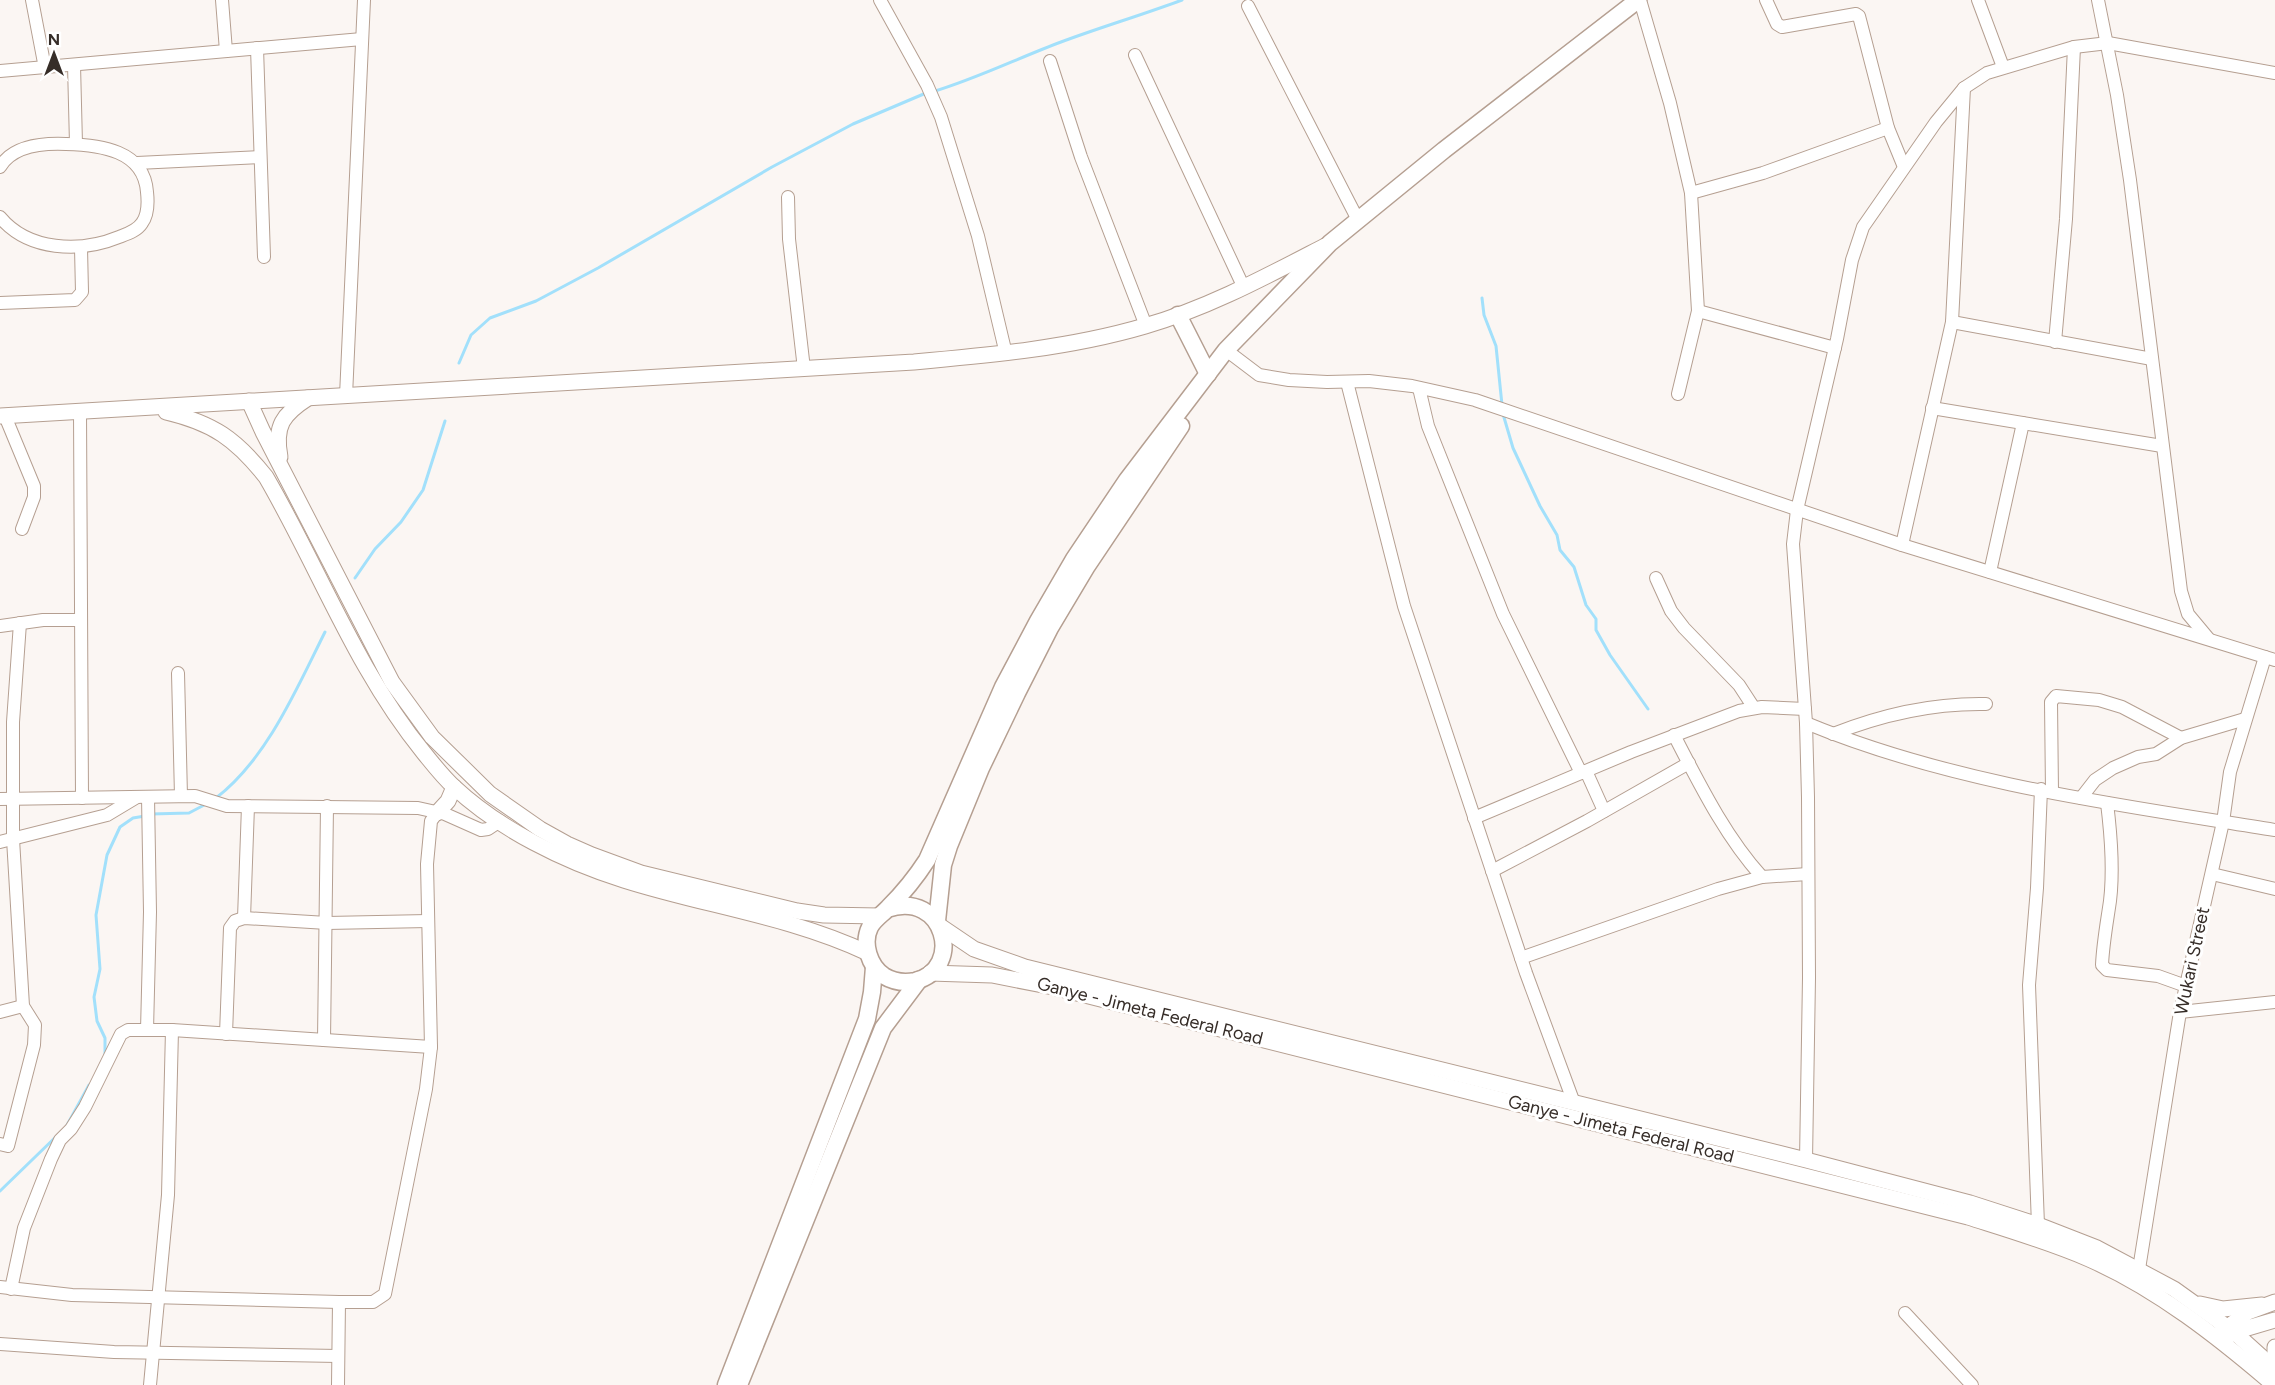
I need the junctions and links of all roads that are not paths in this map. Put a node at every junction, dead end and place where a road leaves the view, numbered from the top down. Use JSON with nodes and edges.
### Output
{"nodes":[{"id":1,"x":32,"y":0,"type":"edge"},
{"id":2,"x":222,"y":0,"type":"edge"},
{"id":3,"x":364,"y":0,"type":"edge"},
{"id":4,"x":880,"y":0,"type":"edge"},
{"id":5,"x":1639,"y":0,"type":"edge"},
{"id":6,"x":1766,"y":0,"type":"edge"},
{"id":7,"x":1978,"y":0,"type":"edge"},
{"id":8,"x":2098,"y":0,"type":"edge"},
{"id":9,"x":1248,"y":6,"type":"dead end"},
{"id":10,"x":362,"y":39,"type":"junction"},
{"id":11,"x":2108,"y":44,"type":"junction"},
{"id":12,"x":2074,"y":47,"type":"junction"},
{"id":13,"x":257,"y":48,"type":"junction"},
{"id":14,"x":226,"y":51,"type":"junction"},
{"id":15,"x":1135,"y":55,"type":"dead end"},
{"id":16,"x":1050,"y":61,"type":"dead end"},
{"id":17,"x":74,"y":65,"type":"junction"},
{"id":18,"x":2003,"y":67,"type":"junction"},
{"id":19,"x":45,"y":68,"type":"junction"},
{"id":20,"x":0,"y":71,"type":"edge"},
{"id":21,"x":2275,"y":73,"type":"edge"},
{"id":22,"x":1964,"y":88,"type":"junction"},
{"id":23,"x":1888,"y":128,"type":"junction"},
{"id":24,"x":76,"y":144,"type":"junction"},
{"id":25,"x":259,"y":157,"type":"junction"},
{"id":26,"x":137,"y":164,"type":"junction"},
{"id":27,"x":0,"y":167,"type":"edge"},
{"id":28,"x":1904,"y":167,"type":"junction"},
{"id":29,"x":1691,"y":193,"type":"junction"},
{"id":30,"x":788,"y":197,"type":"dead end"},
{"id":31,"x":0,"y":217,"type":"edge"},
{"id":32,"x":1358,"y":220,"type":"junction"},
{"id":33,"x":1330,"y":243,"type":"junction"},
{"id":34,"x":81,"y":248,"type":"junction"},
{"id":35,"x":264,"y":257,"type":"dead end"},
{"id":36,"x":1244,"y":288,"type":"junction"},
{"id":37,"x":0,"y":303,"type":"edge"},
{"id":38,"x":1698,"y":311,"type":"junction"},
{"id":39,"x":1178,"y":315,"type":"junction"},
{"id":40,"x":1952,"y":322,"type":"junction"},
{"id":41,"x":1146,"y":326,"type":"junction"},
{"id":42,"x":2055,"y":342,"type":"junction"},
{"id":43,"x":1835,"y":348,"type":"junction"},
{"id":44,"x":1226,"y":350,"type":"junction"},
{"id":45,"x":1006,"y":354,"type":"junction"},
{"id":46,"x":2152,"y":359,"type":"junction"},
{"id":47,"x":804,"y":369,"type":"junction"},
{"id":48,"x":1208,"y":374,"type":"junction"},
{"id":49,"x":1347,"y":382,"type":"junction"},
{"id":50,"x":1197,"y":388,"type":"junction"},
{"id":51,"x":1419,"y":388,"type":"junction"},
{"id":52,"x":1678,"y":394,"type":"dead end"},
{"id":53,"x":346,"y":396,"type":"junction"},
{"id":54,"x":308,"y":398,"type":"junction"},
{"id":55,"x":249,"y":401,"type":"junction"},
{"id":56,"x":1932,"y":408,"type":"junction"},
{"id":57,"x":151,"y":409,"type":"junction"},
{"id":58,"x":80,"y":412,"type":"junction"},
{"id":59,"x":2,"y":416,"type":"edge"},
{"id":60,"x":2023,"y":423,"type":"junction"},
{"id":61,"x":2162,"y":446,"type":"junction"},
{"id":62,"x":283,"y":472,"type":"junction"},
{"id":63,"x":1797,"y":510,"type":"junction"},
{"id":64,"x":22,"y":529,"type":"dead end"},
{"id":65,"x":1902,"y":545,"type":"junction"},
{"id":66,"x":1990,"y":572,"type":"junction"},
{"id":67,"x":1656,"y":578,"type":"dead end"},
{"id":68,"x":81,"y":620,"type":"junction"},
{"id":69,"x":20,"y":623,"type":"junction"},
{"id":70,"x":0,"y":627,"type":"edge"},
{"id":71,"x":2210,"y":640,"type":"junction"},
{"id":72,"x":2270,"y":658,"type":"edge"},
{"id":73,"x":178,"y":673,"type":"dead end"},
{"id":74,"x":1986,"y":704,"type":"dead end"},
{"id":75,"x":1754,"y":708,"type":"junction"},
{"id":76,"x":1805,"y":709,"type":"junction"},
{"id":77,"x":2245,"y":719,"type":"junction"},
{"id":78,"x":1806,"y":723,"type":"junction"},
{"id":79,"x":1833,"y":734,"type":"junction"},
{"id":80,"x":1674,"y":735,"type":"junction"},
{"id":81,"x":2181,"y":738,"type":"junction"},
{"id":82,"x":1689,"y":763,"type":"junction"},
{"id":83,"x":1583,"y":772,"type":"junction"},
{"id":84,"x":454,"y":787,"type":"junction"},
{"id":85,"x":2047,"y":791,"type":"junction"},
{"id":86,"x":181,"y":796,"type":"junction"},
{"id":87,"x":82,"y":798,"type":"junction"},
{"id":88,"x":2081,"y":798,"type":"junction"},
{"id":89,"x":0,"y":799,"type":"edge"},
{"id":90,"x":14,"y":799,"type":"junction"},
{"id":91,"x":2107,"y":803,"type":"junction"},
{"id":92,"x":146,"y":805,"type":"junction"},
{"id":93,"x":248,"y":806,"type":"junction"},
{"id":94,"x":327,"y":806,"type":"junction"},
{"id":95,"x":1604,"y":811,"type":"junction"},
{"id":96,"x":437,"y":813,"type":"junction"},
{"id":97,"x":1474,"y":818,"type":"junction"},
{"id":98,"x":500,"y":821,"type":"junction"},
{"id":99,"x":2223,"y":822,"type":"junction"},
{"id":100,"x":2275,"y":830,"type":"edge"},
{"id":101,"x":13,"y":839,"type":"junction"},
{"id":102,"x":0,"y":842,"type":"edge"},
{"id":103,"x":1492,"y":871,"type":"junction"},
{"id":104,"x":1808,"y":873,"type":"junction"},
{"id":105,"x":2212,"y":873,"type":"junction"},
{"id":106,"x":1762,"y":878,"type":"junction"},
{"id":107,"x":2275,"y":889,"type":"edge"},
{"id":108,"x":883,"y":913,"type":"junction"},
{"id":109,"x":244,"y":918,"type":"junction"},
{"id":110,"x":428,"y":921,"type":"junction"},
{"id":111,"x":327,"y":922,"type":"junction"},
{"id":112,"x":938,"y":924,"type":"junction"},
{"id":113,"x":1521,"y":958,"type":"junction"},
{"id":114,"x":871,"y":960,"type":"junction"},
{"id":115,"x":925,"y":976,"type":"junction"},
{"id":116,"x":2186,"y":986,"type":"junction"},
{"id":117,"x":2275,"y":1002,"type":"edge"},
{"id":118,"x":23,"y":1006,"type":"junction"},
{"id":119,"x":0,"y":1011,"type":"edge"},
{"id":120,"x":2180,"y":1012,"type":"junction"},
{"id":121,"x":147,"y":1030,"type":"junction"},
{"id":122,"x":172,"y":1030,"type":"junction"},
{"id":123,"x":226,"y":1034,"type":"junction"},
{"id":124,"x":324,"y":1040,"type":"junction"},
{"id":125,"x":431,"y":1047,"type":"junction"},
{"id":126,"x":1574,"y":1103,"type":"junction"},
{"id":127,"x":0,"y":1144,"type":"edge"},
{"id":128,"x":1806,"y":1160,"type":"junction"},
{"id":129,"x":2038,"y":1224,"type":"junction"},
{"id":130,"x":2139,"y":1269,"type":"junction"},
{"id":131,"x":5,"y":1288,"type":"edge"},
{"id":132,"x":158,"y":1297,"type":"junction"},
{"id":133,"x":2189,"y":1299,"type":"junction"},
{"id":134,"x":339,"y":1302,"type":"junction"},
{"id":135,"x":2268,"y":1304,"type":"edge"},
{"id":136,"x":1905,"y":1313,"type":"dead end"},
{"id":137,"x":2275,"y":1320,"type":"edge"},
{"id":138,"x":2225,"y":1334,"type":"junction"},
{"id":139,"x":0,"y":1344,"type":"edge"},
{"id":140,"x":2275,"y":1347,"type":"edge"},
{"id":141,"x":152,"y":1352,"type":"junction"},
{"id":142,"x":2275,"y":1352,"type":"edge"},
{"id":143,"x":338,"y":1356,"type":"junction"},
{"id":144,"x":2275,"y":1369,"type":"edge"},
{"id":145,"x":150,"y":1385,"type":"edge"},
{"id":146,"x":338,"y":1385,"type":"edge"},
{"id":147,"x":726,"y":1385,"type":"edge"},
{"id":148,"x":739,"y":1385,"type":"edge"},
{"id":149,"x":1972,"y":1385,"type":"edge"},
{"id":150,"x":2274,"y":1385,"type":"edge"}],
"edges":[{"from":1,"to":19,"type":"street"},
{"from":2,"to":14,"type":"street"},
{"from":3,"to":10,"type":"street"},
{"from":4,"to":45,"type":"street"},
{"from":5,"to":29,"type":"street"},
{"from":5,"to":32,"type":"highway"},
{"from":6,"to":23,"type":"street"},
{"from":7,"to":18,"type":"street"},
{"from":8,"to":11,"type":"street"},
{"from":9,"to":32,"type":"street"},
{"from":10,"to":13,"type":"street"},
{"from":10,"to":53,"type":"street"},
{"from":11,"to":12,"type":"street"},
{"from":11,"to":21,"type":"street"},
{"from":11,"to":46,"type":"street"},
{"from":12,"to":18,"type":"street"},
{"from":12,"to":42,"type":"street"},
{"from":13,"to":14,"type":"street"},
{"from":13,"to":25,"type":"street"},
{"from":14,"to":17,"type":"street"},
{"from":15,"to":36,"type":"street"},
{"from":16,"to":41,"type":"street"},
{"from":17,"to":19,"type":"street"},
{"from":17,"to":24,"type":"street"},
{"from":18,"to":22,"type":"street"},
{"from":19,"to":20,"type":"street"},
{"from":22,"to":28,"type":"street"},
{"from":22,"to":40,"type":"street"},
{"from":23,"to":28,"type":"street"},
{"from":23,"to":29,"type":"street"},
{"from":24,"to":26,"type":"street"},
{"from":24,"to":27,"type":"street"},
{"from":25,"to":26,"type":"street"},
{"from":25,"to":35,"type":"street"},
{"from":26,"to":34,"type":"street"},
{"from":28,"to":43,"type":"street"},
{"from":29,"to":38,"type":"street"},
{"from":30,"to":47,"type":"street"},
{"from":31,"to":34,"type":"street"},
{"from":32,"to":33,"type":"highway"},
{"from":33,"to":36,"type":"main road"},
{"from":33,"to":44,"type":"highway"},
{"from":34,"to":37,"type":"street"},
{"from":36,"to":39,"type":"main road"},
{"from":38,"to":43,"type":"street"},
{"from":38,"to":52,"type":"street"},
{"from":39,"to":41,"type":"main road"},
{"from":39,"to":48,"type":"highway"},
{"from":40,"to":42,"type":"street"},
{"from":40,"to":56,"type":"street"},
{"from":41,"to":45,"type":"main road"},
{"from":42,"to":46,"type":"street"},
{"from":43,"to":63,"type":"street"},
{"from":44,"to":48,"type":"highway"},
{"from":44,"to":49,"type":"street"},
{"from":45,"to":47,"type":"main road"},
{"from":46,"to":61,"type":"street"},
{"from":47,"to":53,"type":"main road"},
{"from":48,"to":50,"type":"highway"},
{"from":49,"to":51,"type":"street"},
{"from":49,"to":97,"type":"street"},
{"from":50,"to":108,"type":"highway"},
{"from":50,"to":112,"type":"highway"},
{"from":51,"to":63,"type":"street"},
{"from":51,"to":83,"type":"street"},
{"from":53,"to":54,"type":"main road"},
{"from":54,"to":55,"type":"main road"},
{"from":54,"to":62,"type":"main road"},
{"from":55,"to":57,"type":"main road"},
{"from":55,"to":62,"type":"main road"},
{"from":56,"to":60,"type":"street"},
{"from":56,"to":65,"type":"street"},
{"from":57,"to":58,"type":"main road"},
{"from":57,"to":84,"type":"main road"},
{"from":58,"to":59,"type":"main road"},
{"from":58,"to":68,"type":"street"},
{"from":59,"to":64,"type":"street"},
{"from":60,"to":61,"type":"street"},
{"from":60,"to":66,"type":"street"},
{"from":61,"to":71,"type":"street"},
{"from":62,"to":108,"type":"main road"},
{"from":63,"to":65,"type":"street"},
{"from":63,"to":76,"type":"street"},
{"from":65,"to":66,"type":"street"},
{"from":66,"to":71,"type":"street"},
{"from":67,"to":75,"type":"street"},
{"from":68,"to":69,"type":"street"},
{"from":68,"to":87,"type":"street"},
{"from":69,"to":70,"type":"street"},
{"from":69,"to":90,"type":"street"},
{"from":71,"to":72,"type":"street"},
{"from":72,"to":77,"type":"street","name":"Wukari Street"},
{"from":73,"to":86,"type":"street"},
{"from":74,"to":79,"type":"street"},
{"from":75,"to":76,"type":"street"},
{"from":75,"to":80,"type":"street"},
{"from":76,"to":78,"type":"street"},
{"from":77,"to":81,"type":"street"},
{"from":77,"to":99,"type":"street","name":"Wukari Street"},
{"from":78,"to":79,"type":"street"},
{"from":78,"to":104,"type":"street"},
{"from":79,"to":85,"type":"street"},
{"from":80,"to":82,"type":"street"},
{"from":80,"to":83,"type":"street"},
{"from":81,"to":85,"type":"street"},
{"from":81,"to":88,"type":"street"},
{"from":82,"to":95,"type":"street"},
{"from":82,"to":106,"type":"street"},
{"from":83,"to":95,"type":"street"},
{"from":83,"to":97,"type":"street"},
{"from":84,"to":96,"type":"main road"},
{"from":84,"to":98,"type":"main road"},
{"from":85,"to":88,"type":"street"},
{"from":85,"to":129,"type":"street"},
{"from":86,"to":92,"type":"street"},
{"from":86,"to":93,"type":"street"},
{"from":87,"to":90,"type":"street"},
{"from":87,"to":92,"type":"street"},
{"from":88,"to":91,"type":"street"},
{"from":89,"to":90,"type":"street"},
{"from":90,"to":101,"type":"street"},
{"from":91,"to":99,"type":"street"},
{"from":91,"to":116,"type":"street"},
{"from":92,"to":101,"type":"street"},
{"from":92,"to":121,"type":"street"},
{"from":93,"to":94,"type":"street"},
{"from":93,"to":109,"type":"street"},
{"from":94,"to":96,"type":"street"},
{"from":94,"to":111,"type":"street"},
{"from":95,"to":103,"type":"street"},
{"from":96,"to":98,"type":"street"},
{"from":96,"to":110,"type":"street"},
{"from":97,"to":103,"type":"street"},
{"from":98,"to":114,"type":"main road"},
{"from":99,"to":100,"type":"street"},
{"from":99,"to":105,"type":"street","name":"Wukari Street"},
{"from":101,"to":102,"type":"street"},
{"from":101,"to":118,"type":"street"},
{"from":103,"to":113,"type":"street"},
{"from":104,"to":106,"type":"street"},
{"from":104,"to":128,"type":"street"},
{"from":105,"to":107,"type":"street"},
{"from":105,"to":116,"type":"street","name":"Wukari Street"},
{"from":106,"to":113,"type":"street"},
{"from":108,"to":112,"type":"highway"},
{"from":108,"to":114,"type":"highway"},
{"from":109,"to":111,"type":"street"},
{"from":109,"to":123,"type":"street"},
{"from":110,"to":111,"type":"street"},
{"from":110,"to":125,"type":"street"},
{"from":111,"to":124,"type":"street"},
{"from":112,"to":115,"type":"highway"},
{"from":112,"to":126,"type":"main road","name":"Ganye - Jimeta Federal Road"},
{"from":113,"to":126,"type":"street"},
{"from":114,"to":115,"type":"highway"},
{"from":114,"to":147,"type":"highway"},
{"from":115,"to":138,"type":"main road","name":"Ganye - Jimeta Federal Road"},
{"from":115,"to":148,"type":"highway"},
{"from":116,"to":120,"type":"street","name":"Wukari Street"},
{"from":117,"to":120,"type":"street"},
{"from":118,"to":119,"type":"street"},
{"from":118,"to":127,"type":"street"},
{"from":120,"to":130,"type":"street","name":"Wukari Street"},
{"from":121,"to":122,"type":"street"},
{"from":121,"to":131,"type":"street"},
{"from":122,"to":123,"type":"street"},
{"from":122,"to":132,"type":"street"},
{"from":123,"to":124,"type":"street"},
{"from":124,"to":125,"type":"street"},
{"from":125,"to":134,"type":"street"},
{"from":126,"to":128,"type":"main road","name":"Ganye - Jimeta Federal Road"},
{"from":128,"to":129,"type":"main road","name":"Ganye - Jimeta Federal Road"},
{"from":129,"to":130,"type":"main road","name":"Ganye - Jimeta Federal Road"},
{"from":130,"to":133,"type":"main road","name":"Ganye - Jimeta Federal Road"},
{"from":131,"to":132,"type":"street"},
{"from":132,"to":134,"type":"street"},
{"from":132,"to":141,"type":"street"},
{"from":133,"to":135,"type":"main road"},
{"from":133,"to":138,"type":"main road","name":"Ganye - Jimeta Federal Road"},
{"from":134,"to":143,"type":"street"},
{"from":135,"to":138,"type":"main road"},
{"from":136,"to":149,"type":"street"},
{"from":137,"to":138,"type":"main road"},
{"from":138,"to":144,"type":"main road","name":"Ganye - Jimeta Federal Road"},
{"from":138,"to":150,"type":"main road","name":"Ganye - Jimeta Federal Road"},
{"from":139,"to":141,"type":"street"},
{"from":140,"to":142,"type":"main road"},
{"from":141,"to":143,"type":"street"},
{"from":141,"to":145,"type":"street"},
{"from":143,"to":146,"type":"street"}]}
